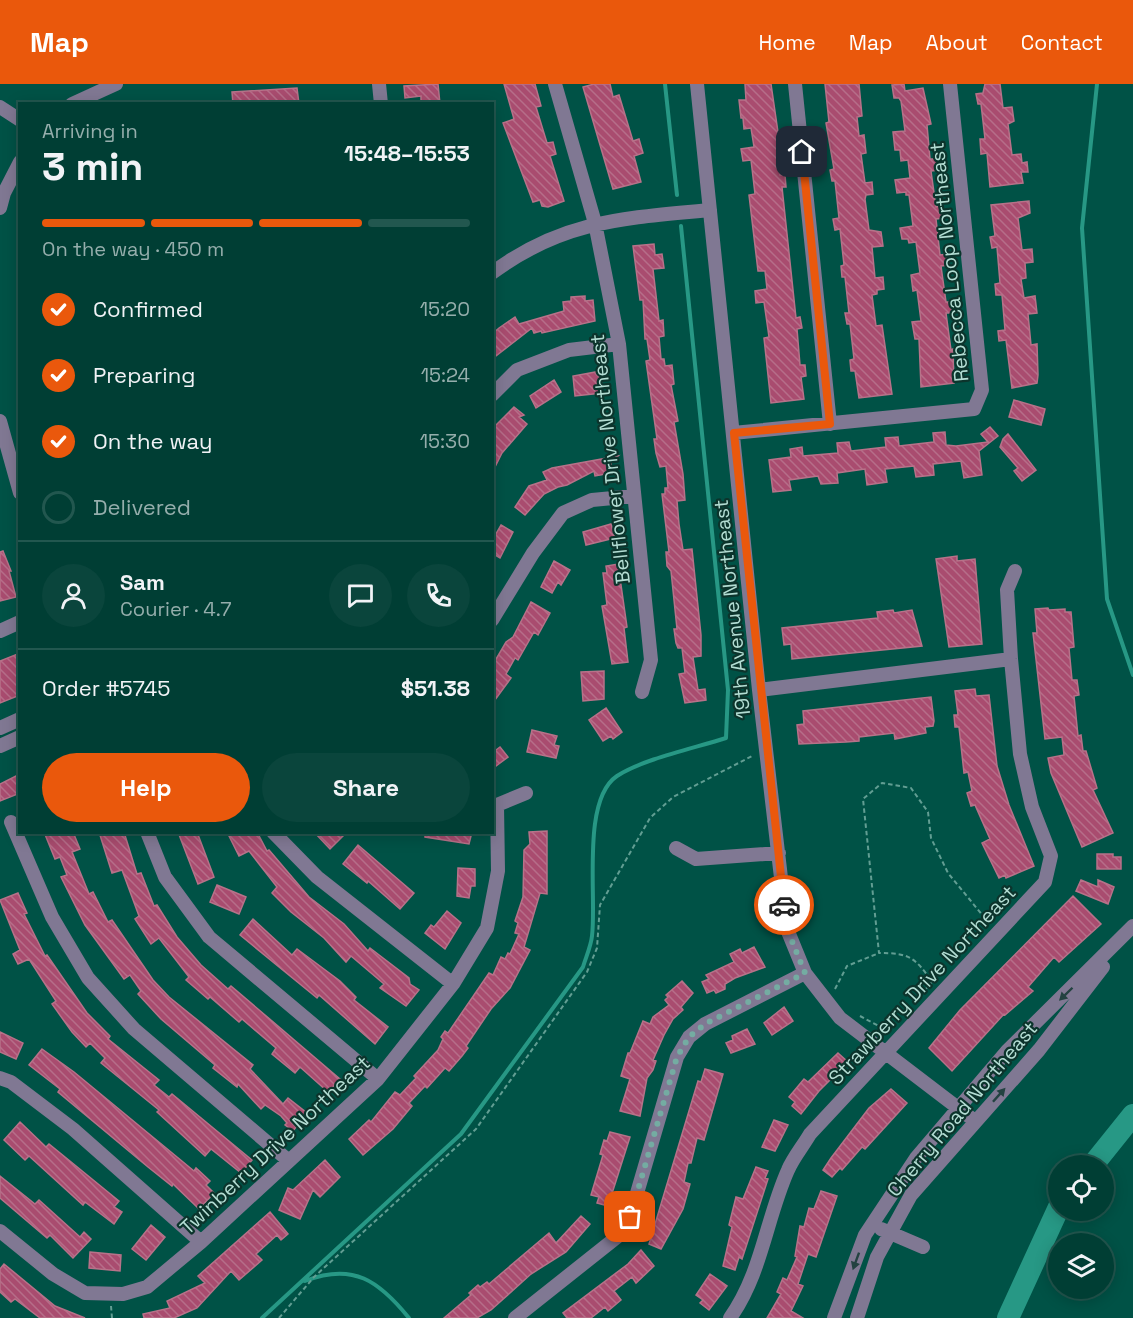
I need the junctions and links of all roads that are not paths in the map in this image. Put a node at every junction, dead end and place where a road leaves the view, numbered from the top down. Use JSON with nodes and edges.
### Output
{"nodes":[{"id":1,"x":116,"y":84,"type":"edge"},
{"id":2,"x":379,"y":84,"type":"edge"},
{"id":3,"x":555,"y":84,"type":"edge"},
{"id":4,"x":697,"y":84,"type":"edge"},
{"id":5,"x":795,"y":84,"type":"edge"},
{"id":6,"x":950,"y":84,"type":"edge"},
{"id":7,"x":76,"y":102,"type":"edge"},
{"id":8,"x":381,"y":102,"type":"edge"},
{"id":9,"x":0,"y":107,"type":"edge"},
{"id":10,"x":18,"y":119,"type":"edge"},
{"id":11,"x":18,"y":166,"type":"edge"},
{"id":12,"x":0,"y":208,"type":"edge"},
{"id":13,"x":710,"y":210,"type":"junction"},
{"id":14,"x":595,"y":223,"type":"junction"},
{"id":15,"x":494,"y":272,"type":"edge"},
{"id":16,"x":619,"y":344,"type":"junction"},
{"id":17,"x":494,"y":393,"type":"edge"},
{"id":18,"x":0,"y":421,"type":"edge"},
{"id":19,"x":830,"y":424,"type":"junction"},
{"id":20,"x":734,"y":433,"type":"junction"},
{"id":21,"x":18,"y":486,"type":"edge"},
{"id":22,"x":634,"y":496,"type":"junction"},
{"id":23,"x":1015,"y":571,"type":"dead end"},
{"id":24,"x":494,"y":617,"type":"edge"},
{"id":25,"x":18,"y":623,"type":"edge"},
{"id":26,"x":0,"y":631,"type":"edge"},
{"id":27,"x":1011,"y":659,"type":"junction"},
{"id":28,"x":759,"y":690,"type":"junction"},
{"id":29,"x":642,"y":692,"type":"dead end"},
{"id":30,"x":18,"y":720,"type":"edge"},
{"id":31,"x":0,"y":728,"type":"edge"},
{"id":32,"x":18,"y":738,"type":"edge"},
{"id":33,"x":0,"y":746,"type":"edge"},
{"id":34,"x":526,"y":793,"type":"dead end"},
{"id":35,"x":494,"y":804,"type":"edge"},
{"id":36,"x":10,"y":823,"type":"edge"},
{"id":37,"x":148,"y":834,"type":"edge"},
{"id":38,"x":275,"y":834,"type":"edge"},
{"id":39,"x":676,"y":848,"type":"dead end"},
{"id":40,"x":779,"y":853,"type":"junction"},
{"id":41,"x":1133,"y":926,"type":"edge"},
{"id":42,"x":1122,"y":938,"type":"junction"},
{"id":43,"x":805,"y":973,"type":"junction"},
{"id":44,"x":453,"y":984,"type":"junction"},
{"id":45,"x":886,"y":1051,"type":"junction"},
{"id":46,"x":0,"y":1078,"type":"edge"},
{"id":47,"x":378,"y":1080,"type":"junction"},
{"id":48,"x":959,"y":1107,"type":"junction"},
{"id":49,"x":975,"y":1121,"type":"junction"},
{"id":50,"x":289,"y":1161,"type":"junction"},
{"id":51,"x":871,"y":1225,"type":"junction"},
{"id":52,"x":0,"y":1231,"type":"edge"},
{"id":53,"x":890,"y":1232,"type":"junction"},
{"id":54,"x":201,"y":1242,"type":"junction"},
{"id":55,"x":923,"y":1247,"type":"dead end"},
{"id":56,"x":516,"y":1318,"type":"edge"},
{"id":57,"x":730,"y":1318,"type":"edge"},
{"id":58,"x":834,"y":1318,"type":"edge"},
{"id":59,"x":857,"y":1318,"type":"edge"}],
"edges":[{"from":1,"to":7,"type":"street"},
{"from":2,"to":8,"type":"street"},
{"from":3,"to":14,"type":"street","name":"Bellflower Drive Northeast"},
{"from":4,"to":13,"type":"street","name":"19th Avenue Northeast"},
{"from":5,"to":19,"type":"street"},
{"from":6,"to":19,"type":"street","name":"Rebecca Loop Northeast"},
{"from":9,"to":10,"type":"street"},
{"from":11,"to":12,"type":"street"},
{"from":13,"to":14,"type":"street"},
{"from":13,"to":20,"type":"street","name":"19th Avenue Northeast"},
{"from":14,"to":15,"type":"street"},
{"from":14,"to":16,"type":"street","name":"Bellflower Drive Northeast"},
{"from":16,"to":17,"type":"street"},
{"from":16,"to":22,"type":"street","name":"Bellflower Drive Northeast"},
{"from":18,"to":21,"type":"street"},
{"from":19,"to":20,"type":"street","name":"Rebecca Loop Northeast"},
{"from":20,"to":28,"type":"street","name":"19th Avenue Northeast"},
{"from":22,"to":24,"type":"street"},
{"from":22,"to":29,"type":"street","name":"Bellflower Drive Northeast"},
{"from":23,"to":27,"type":"street","name":"Strawberry Drive Northeast"},
{"from":25,"to":26,"type":"street"},
{"from":27,"to":28,"type":"street"},
{"from":27,"to":45,"type":"street","name":"Strawberry Drive Northeast"},
{"from":28,"to":40,"type":"street","name":"19th Avenue Northeast"},
{"from":30,"to":31,"type":"street"},
{"from":32,"to":33,"type":"street"},
{"from":34,"to":35,"type":"street"},
{"from":35,"to":44,"type":"street","name":"Twinberry Drive Northeast"},
{"from":36,"to":50,"type":"street"},
{"from":37,"to":47,"type":"street"},
{"from":38,"to":44,"type":"street"},
{"from":39,"to":40,"type":"street"},
{"from":40,"to":43,"type":"street","name":"19th Avenue Northeast"},
{"from":41,"to":42,"type":"street","name":"Cherry Road Northeast"},
{"from":42,"to":48,"type":"street","name":"Cherry Road Northeast","one_way":true},
{"from":49,"to":42,"type":"street","name":"Cherry Road Northeast","one_way":true},
{"from":43,"to":45,"type":"street","name":"19th Avenue Northeast"},
{"from":43,"to":56,"type":"street"},
{"from":44,"to":47,"type":"street","name":"Twinberry Drive Northeast"},
{"from":45,"to":48,"type":"street","name":"19th Avenue Northeast"},
{"from":45,"to":57,"type":"street","name":"Strawberry Drive Northeast"},
{"from":46,"to":54,"type":"street"},
{"from":47,"to":50,"type":"street","name":"Twinberry Drive Northeast"},
{"from":48,"to":49,"type":"street","name":"19th Avenue Northeast"},
{"from":48,"to":51,"type":"street","name":"Cherry Road Northeast"},
{"from":49,"to":53,"type":"street","name":"Cherry Road Northeast"},
{"from":50,"to":54,"type":"street","name":"Twinberry Drive Northeast"},
{"from":51,"to":53,"type":"street"},
{"from":51,"to":58,"type":"street","name":"Cherry Road Northeast","one_way":true},
{"from":52,"to":54,"type":"street","name":"Twinberry Drive Northeast"},
{"from":53,"to":55,"type":"street"},
{"from":53,"to":59,"type":"street","name":"Cherry Road Northeast"}]}
